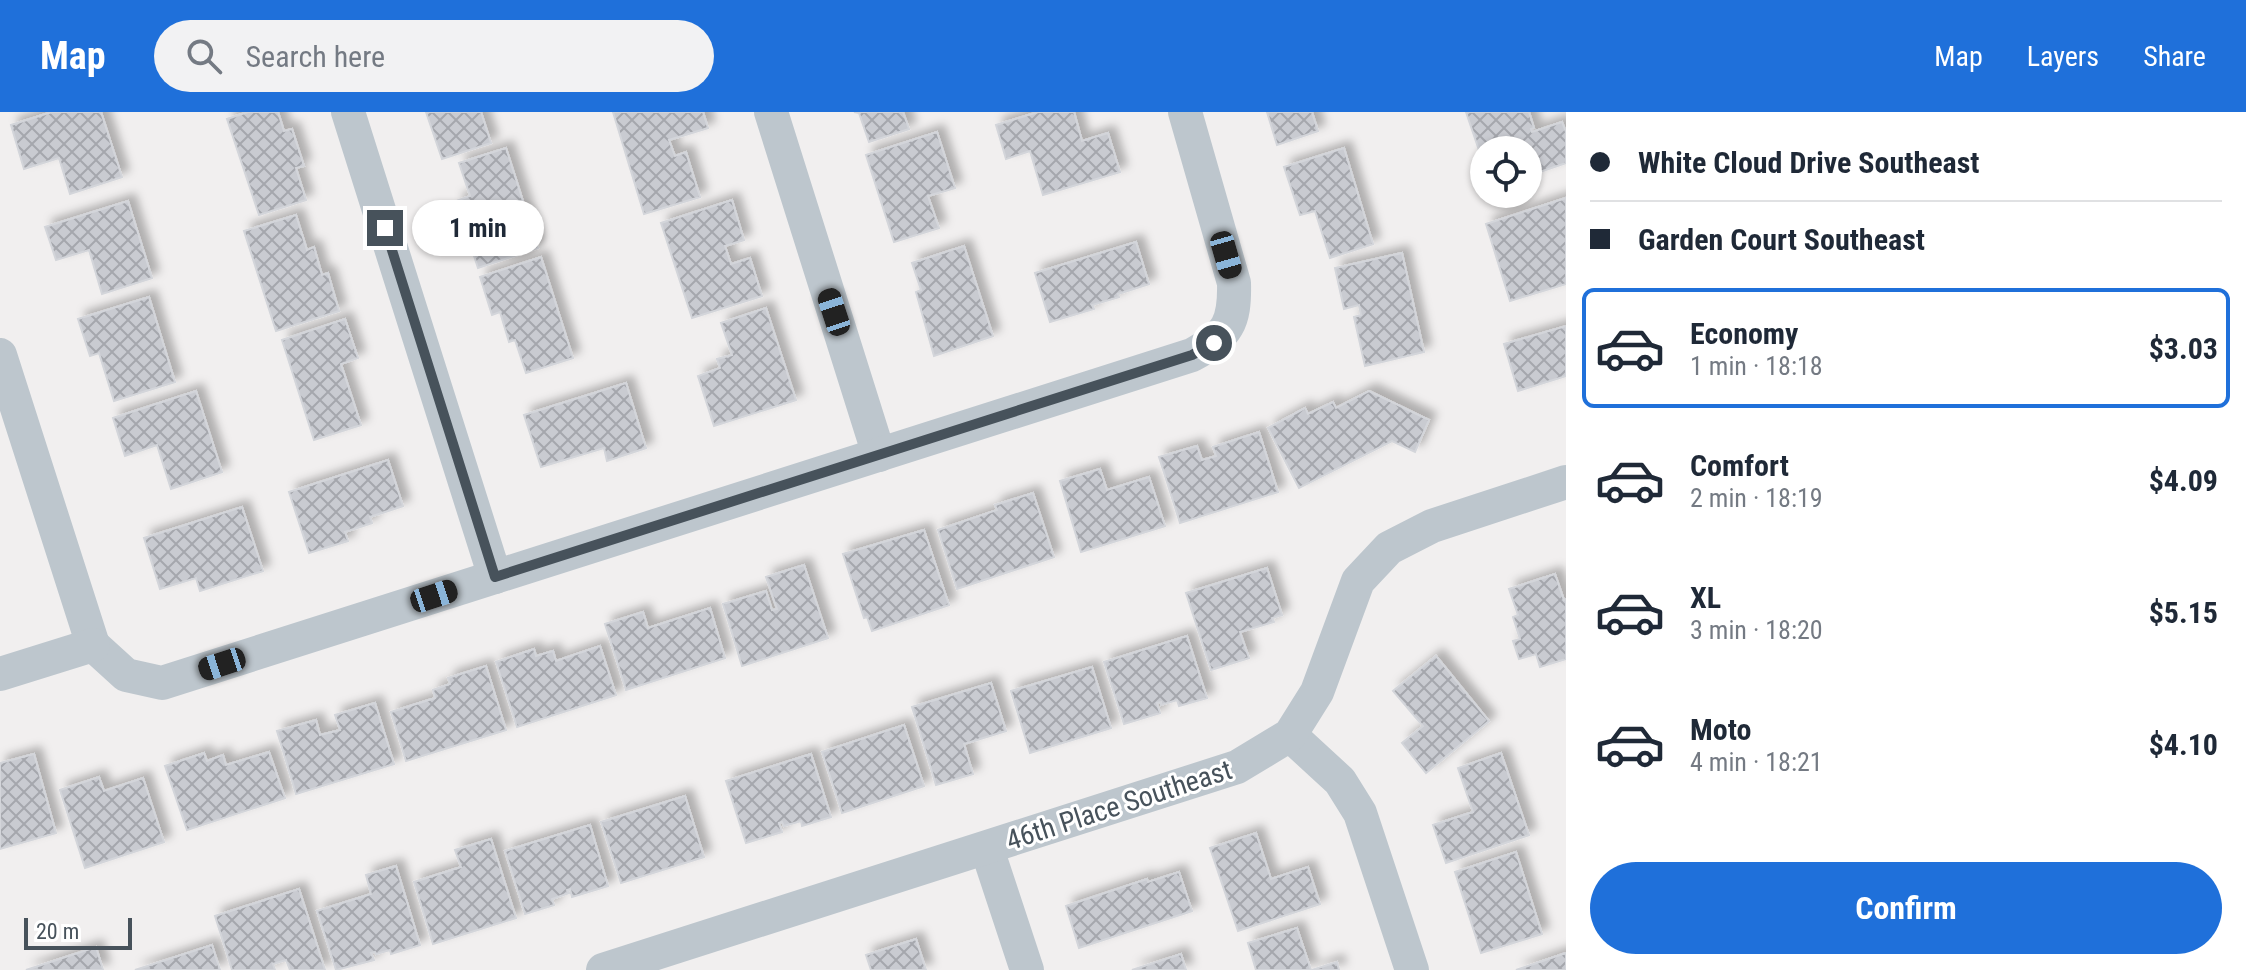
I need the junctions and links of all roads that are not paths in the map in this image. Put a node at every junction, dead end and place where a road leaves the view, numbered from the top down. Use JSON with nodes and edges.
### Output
{"nodes":[{"id":1,"x":348,"y":112,"type":"edge"},
{"id":2,"x":771,"y":112,"type":"edge"},
{"id":3,"x":1185,"y":112,"type":"edge"},
{"id":4,"x":0,"y":355,"type":"edge"},
{"id":5,"x":879,"y":455,"type":"junction"},
{"id":6,"x":1566,"y":482,"type":"edge"},
{"id":7,"x":495,"y":577,"type":"junction"},
{"id":8,"x":93,"y":645,"type":"junction"},
{"id":9,"x":0,"y":674,"type":"edge"},
{"id":10,"x":1290,"y":735,"type":"junction"},
{"id":11,"x":987,"y":849,"type":"junction"},
{"id":12,"x":603,"y":970,"type":"edge"},
{"id":13,"x":1027,"y":970,"type":"edge"},
{"id":14,"x":1412,"y":970,"type":"edge"}],
"edges":[{"from":1,"to":7,"type":"street"},
{"from":2,"to":5,"type":"street"},
{"from":3,"to":5,"type":"street"},
{"from":4,"to":8,"type":"street"},
{"from":5,"to":7,"type":"street"},
{"from":6,"to":10,"type":"street","name":"46th Place Southeast"},
{"from":7,"to":8,"type":"street"},
{"from":8,"to":9,"type":"street"},
{"from":10,"to":11,"type":"street","name":"46th Place Southeast"},
{"from":10,"to":14,"type":"street"},
{"from":11,"to":12,"type":"street","name":"46th Place Southeast"},
{"from":11,"to":13,"type":"street"}]}
